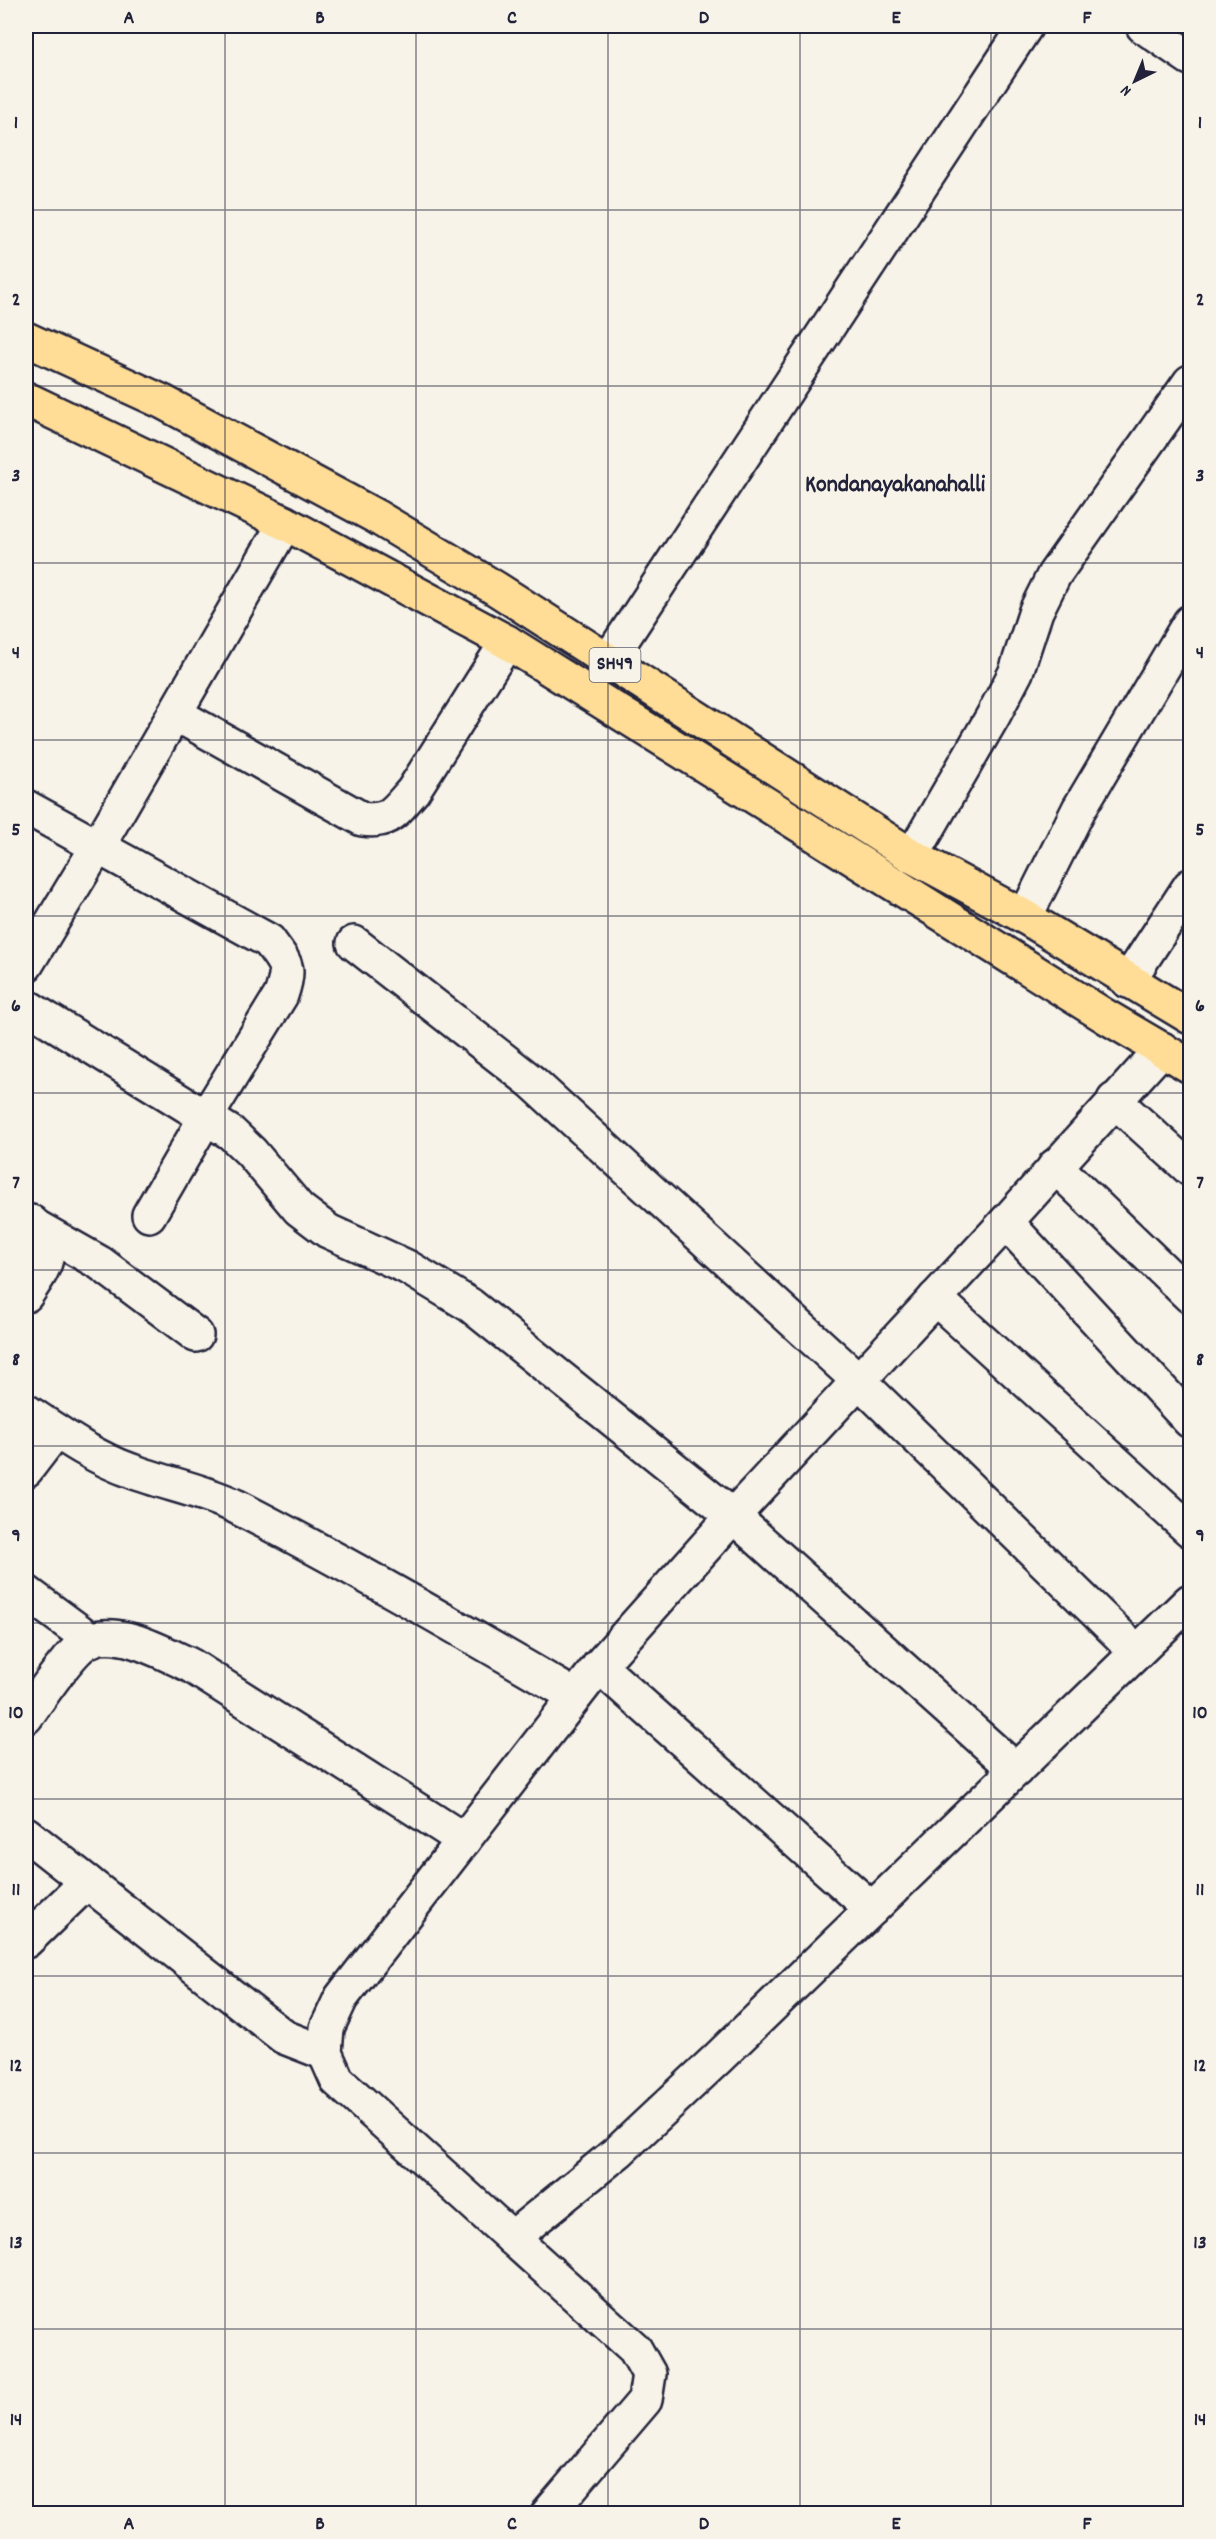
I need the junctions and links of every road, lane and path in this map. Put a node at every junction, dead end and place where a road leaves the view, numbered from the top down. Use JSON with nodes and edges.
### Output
{"nodes":[{"id":1,"x":1026,"y":26,"type":"edge"},
{"id":2,"x":1143,"y":26,"type":"edge"},
{"id":3,"x":1191,"y":58,"type":"edge"},
{"id":4,"x":26,"y":339,"type":"edge"},
{"id":5,"x":1191,"y":382,"type":"edge"},
{"id":6,"x":26,"y":399,"type":"edge"},
{"id":7,"x":285,"y":523,"type":"junction"},
{"id":8,"x":1191,"y":621,"type":"edge"},
{"id":9,"x":507,"y":642,"type":"junction"},
{"id":10,"x":608,"y":661,"type":"junction"},
{"id":11,"x":176,"y":714,"type":"junction"},
{"id":12,"x":26,"y":807,"type":"edge"},
{"id":13,"x":98,"y":846,"type":"junction"},
{"id":14,"x":912,"y":856,"type":"junction"},
{"id":15,"x":1191,"y":886,"type":"edge"},
{"id":16,"x":1025,"y":917,"type":"junction"},
{"id":17,"x":354,"y":943,"type":"dead end"},
{"id":18,"x":26,"y":965,"type":"edge"},
{"id":19,"x":1128,"y":981,"type":"junction"},
{"id":20,"x":26,"y":1006,"type":"edge"},
{"id":21,"x":1191,"y":1017,"type":"edge"},
{"id":22,"x":1162,"y":1049,"type":"junction"},
{"id":23,"x":1191,"y":1066,"type":"edge"},
{"id":24,"x":1114,"y":1100,"type":"junction"},
{"id":25,"x":206,"y":1117,"type":"junction"},
{"id":26,"x":1055,"y":1166,"type":"junction"},
{"id":27,"x":1191,"y":1169,"type":"edge"},
{"id":28,"x":149,"y":1215,"type":"dead end"},
{"id":29,"x":1006,"y":1222,"type":"junction"},
{"id":30,"x":33,"y":1223,"type":"edge"},
{"id":31,"x":26,"y":1295,"type":"edge"},
{"id":32,"x":1191,"y":1296,"type":"edge"},
{"id":33,"x":935,"y":1298,"type":"junction"},
{"id":34,"x":196,"y":1335,"type":"dead end"},
{"id":35,"x":858,"y":1380,"type":"junction"},
{"id":36,"x":26,"y":1411,"type":"edge"},
{"id":37,"x":1191,"y":1421,"type":"edge"},
{"id":38,"x":56,"y":1431,"type":"junction"},
{"id":39,"x":26,"y":1470,"type":"edge"},
{"id":40,"x":733,"y":1516,"type":"junction"},
{"id":41,"x":1191,"y":1530,"type":"edge"},
{"id":42,"x":26,"y":1592,"type":"edge"},
{"id":43,"x":1191,"y":1601,"type":"edge"},
{"id":44,"x":91,"y":1640,"type":"junction"},
{"id":45,"x":1137,"y":1652,"type":"junction"},
{"id":46,"x":599,"y":1666,"type":"junction"},
{"id":47,"x":576,"y":1696,"type":"junction"},
{"id":48,"x":26,"y":1717,"type":"edge"},
{"id":49,"x":1016,"y":1770,"type":"junction"},
{"id":50,"x":26,"y":1834,"type":"edge"},
{"id":51,"x":464,"y":1839,"type":"junction"},
{"id":52,"x":87,"y":1882,"type":"junction"},
{"id":53,"x":872,"y":1909,"type":"junction"},
{"id":54,"x":26,"y":1941,"type":"edge"},
{"id":55,"x":325,"y":2053,"type":"junction"},
{"id":56,"x":512,"y":2238,"type":"junction"},
{"id":57,"x":548,"y":2514,"type":"edge"}],
"edges":[{"from":1,"to":10,"type":"street"},
{"from":2,"to":3,"type":"street"},
{"from":4,"to":10,"type":"main road","number":"SH49"},
{"from":5,"to":14,"type":"street"},
{"from":6,"to":7,"type":"main road","number":"SH49"},
{"from":7,"to":9,"type":"main road","number":"SH49"},
{"from":7,"to":11,"type":"street"},
{"from":8,"to":16,"type":"street"},
{"from":9,"to":11,"type":"street"},
{"from":9,"to":22,"type":"main road","number":"SH49"},
{"from":10,"to":14,"type":"main road","number":"SH49"},
{"from":11,"to":13,"type":"street"},
{"from":12,"to":13,"type":"street"},
{"from":13,"to":18,"type":"street"},
{"from":13,"to":25,"type":"street"},
{"from":14,"to":16,"type":"main road","number":"SH49"},
{"from":15,"to":19,"type":"street"},
{"from":16,"to":19,"type":"main road","number":"SH49"},
{"from":17,"to":35,"type":"street"},
{"from":19,"to":21,"type":"main road","number":"SH49"},
{"from":20,"to":25,"type":"street"},
{"from":22,"to":23,"type":"main road","number":"SH49"},
{"from":22,"to":24,"type":"street"},
{"from":24,"to":26,"type":"street"},
{"from":24,"to":27,"type":"street"},
{"from":25,"to":28,"type":"street"},
{"from":25,"to":40,"type":"street"},
{"from":26,"to":29,"type":"street"},
{"from":26,"to":32,"type":"street"},
{"from":29,"to":33,"type":"street"},
{"from":29,"to":37,"type":"street"},
{"from":30,"to":31,"type":"street"},
{"from":30,"to":34,"type":"street"},
{"from":33,"to":35,"type":"street"},
{"from":33,"to":41,"type":"street"},
{"from":35,"to":40,"type":"street"},
{"from":35,"to":45,"type":"street"},
{"from":36,"to":38,"type":"street"},
{"from":38,"to":39,"type":"street"},
{"from":38,"to":47,"type":"street"},
{"from":40,"to":46,"type":"street"},
{"from":40,"to":49,"type":"street"},
{"from":42,"to":44,"type":"street"},
{"from":43,"to":45,"type":"street"},
{"from":44,"to":48,"type":"street"},
{"from":44,"to":51,"type":"street"},
{"from":45,"to":49,"type":"street"},
{"from":46,"to":47,"type":"street"},
{"from":46,"to":53,"type":"street"},
{"from":47,"to":51,"type":"street"},
{"from":49,"to":53,"type":"street"},
{"from":50,"to":52,"type":"street"},
{"from":51,"to":55,"type":"street"},
{"from":52,"to":54,"type":"street"},
{"from":52,"to":55,"type":"street"},
{"from":53,"to":56,"type":"street"},
{"from":55,"to":56,"type":"street"},
{"from":56,"to":57,"type":"street"}]}
